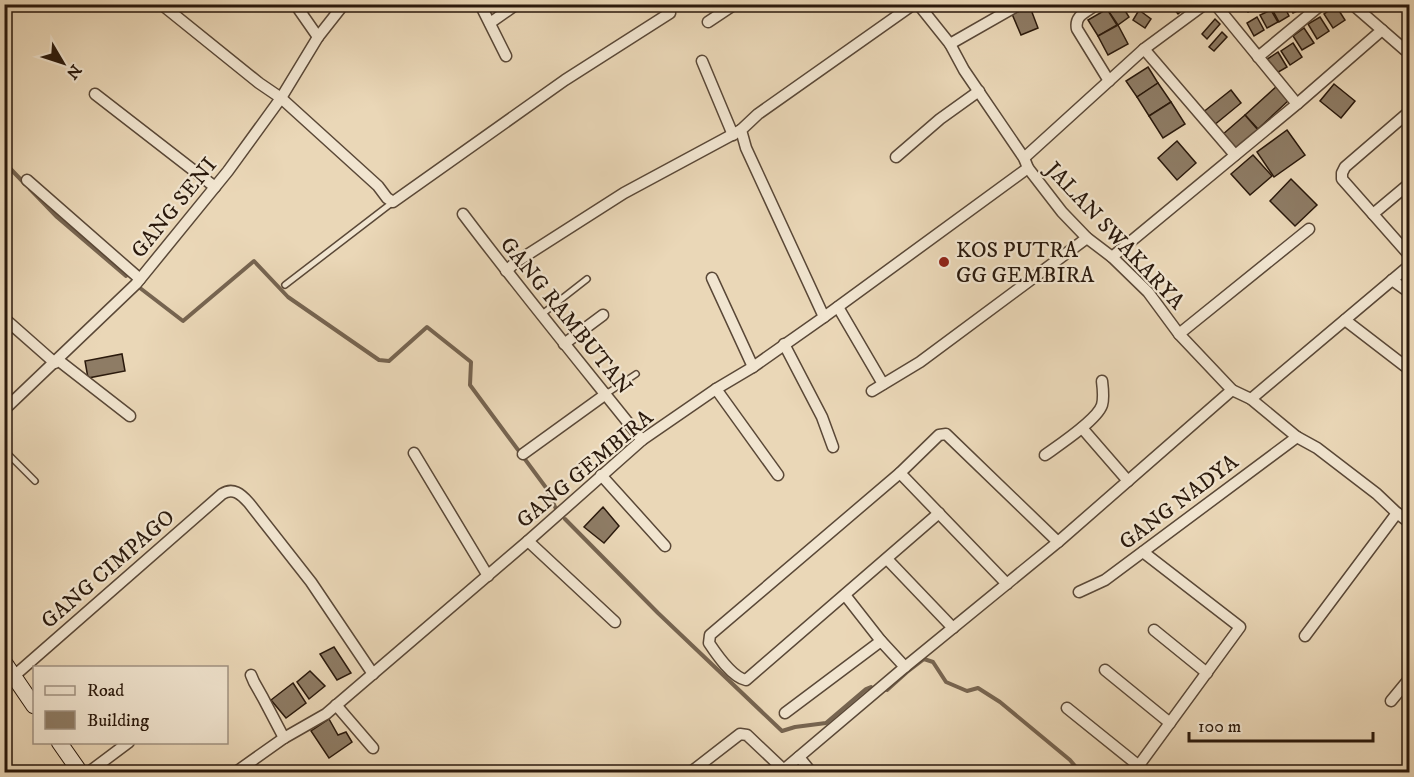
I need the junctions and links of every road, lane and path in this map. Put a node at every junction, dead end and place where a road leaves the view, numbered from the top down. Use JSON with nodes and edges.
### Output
{"nodes":[{"id":1,"x":161,"y":4,"type":"edge"},
{"id":2,"x":295,"y":4,"type":"edge"},
{"id":3,"x":344,"y":4,"type":"edge"},
{"id":4,"x":480,"y":4,"type":"edge"},
{"id":5,"x":517,"y":4,"type":"edge"},
{"id":6,"x":735,"y":4,"type":"edge"},
{"id":7,"x":916,"y":4,"type":"edge"},
{"id":8,"x":1020,"y":4,"type":"edge"},
{"id":9,"x":1097,"y":4,"type":"edge"},
{"id":10,"x":1205,"y":4,"type":"edge"},
{"id":11,"x":1215,"y":4,"type":"edge"},
{"id":12,"x":1322,"y":4,"type":"edge"},
{"id":13,"x":1352,"y":4,"type":"edge"},
{"id":14,"x":670,"y":13,"type":"dead end"},
{"id":15,"x":708,"y":22,"type":"dead end"},
{"id":16,"x":490,"y":23,"type":"junction"},
{"id":17,"x":1382,"y":30,"type":"junction"},
{"id":18,"x":318,"y":37,"type":"junction"},
{"id":19,"x":950,"y":44,"type":"junction"},
{"id":20,"x":1144,"y":49,"type":"junction"},
{"id":21,"x":1406,"y":50,"type":"dead end"},
{"id":22,"x":506,"y":56,"type":"dead end"},
{"id":23,"x":1258,"y":57,"type":"junction"},
{"id":24,"x":702,"y":61,"type":"dead end"},
{"id":25,"x":1109,"y":81,"type":"junction"},
{"id":26,"x":979,"y":91,"type":"junction"},
{"id":27,"x":95,"y":94,"type":"dead end"},
{"id":28,"x":281,"y":98,"type":"junction"},
{"id":29,"x":1297,"y":104,"type":"junction"},
{"id":30,"x":1410,"y":111,"type":"edge"},
{"id":31,"x":737,"y":133,"type":"junction"},
{"id":32,"x":1235,"y":155,"type":"junction"},
{"id":33,"x":896,"y":157,"type":"dead end"},
{"id":34,"x":1026,"y":163,"type":"junction"},
{"id":35,"x":27,"y":180,"type":"dead end"},
{"id":36,"x":1410,"y":183,"type":"edge"},
{"id":37,"x":215,"y":187,"type":"junction"},
{"id":38,"x":393,"y":202,"type":"junction"},
{"id":39,"x":464,"y":214,"type":"dead end"},
{"id":40,"x":1373,"y":214,"type":"junction"},
{"id":41,"x":1309,"y":229,"type":"dead end"},
{"id":42,"x":1087,"y":238,"type":"junction"},
{"id":43,"x":1112,"y":256,"type":"junction"},
{"id":44,"x":1410,"y":256,"type":"edge"},
{"id":45,"x":1410,"y":265,"type":"edge"},
{"id":46,"x":506,"y":271,"type":"junction"},
{"id":47,"x":712,"y":278,"type":"dead end"},
{"id":48,"x":140,"y":279,"type":"junction"},
{"id":49,"x":587,"y":279,"type":"dead end"},
{"id":50,"x":1392,"y":279,"type":"junction"},
{"id":51,"x":285,"y":285,"type":"dead end"},
{"id":52,"x":1410,"y":293,"type":"edge"},
{"id":53,"x":838,"y":307,"type":"junction"},
{"id":54,"x":541,"y":315,"type":"junction"},
{"id":55,"x":603,"y":315,"type":"dead end"},
{"id":56,"x":824,"y":317,"type":"junction"},
{"id":57,"x":4,"y":318,"type":"edge"},
{"id":58,"x":1345,"y":320,"type":"junction"},
{"id":59,"x":1179,"y":334,"type":"junction"},
{"id":60,"x":564,"y":344,"type":"junction"},
{"id":61,"x":784,"y":344,"type":"junction"},
{"id":62,"x":56,"y":361,"type":"junction"},
{"id":63,"x":753,"y":366,"type":"junction"},
{"id":64,"x":1410,"y":370,"type":"edge"},
{"id":65,"x":636,"y":374,"type":"dead end"},
{"id":66,"x":1102,"y":381,"type":"dead end"},
{"id":67,"x":884,"y":384,"type":"junction"},
{"id":68,"x":716,"y":389,"type":"junction"},
{"id":69,"x":1232,"y":390,"type":"junction"},
{"id":70,"x":872,"y":391,"type":"dead end"},
{"id":71,"x":606,"y":394,"type":"junction"},
{"id":72,"x":1251,"y":399,"type":"junction"},
{"id":73,"x":4,"y":410,"type":"edge"},
{"id":74,"x":130,"y":416,"type":"dead end"},
{"id":75,"x":1082,"y":428,"type":"junction"},
{"id":76,"x":1297,"y":437,"type":"junction"},
{"id":77,"x":642,"y":440,"type":"junction"},
{"id":78,"x":833,"y":447,"type":"dead end"},
{"id":79,"x":4,"y":450,"type":"edge"},
{"id":80,"x":414,"y":453,"type":"dead end"},
{"id":81,"x":523,"y":454,"type":"dead end"},
{"id":82,"x":1045,"y":454,"type":"dead end"},
{"id":83,"x":900,"y":473,"type":"junction"},
{"id":84,"x":601,"y":475,"type":"junction"},
{"id":85,"x":778,"y":475,"type":"dead end"},
{"id":86,"x":35,"y":481,"type":"dead end"},
{"id":87,"x":1128,"y":481,"type":"junction"},
{"id":88,"x":939,"y":513,"type":"junction"},
{"id":89,"x":1397,"y":513,"type":"junction"},
{"id":90,"x":1410,"y":523,"type":"edge"},
{"id":91,"x":528,"y":541,"type":"junction"},
{"id":92,"x":1058,"y":542,"type":"junction"},
{"id":93,"x":665,"y":546,"type":"dead end"},
{"id":94,"x":1143,"y":552,"type":"junction"},
{"id":95,"x":887,"y":559,"type":"junction"},
{"id":96,"x":488,"y":576,"type":"junction"},
{"id":97,"x":1007,"y":584,"type":"junction"},
{"id":98,"x":1079,"y":592,"type":"dead end"},
{"id":99,"x":845,"y":595,"type":"junction"},
{"id":100,"x":615,"y":622,"type":"dead end"},
{"id":101,"x":953,"y":628,"type":"junction"},
{"id":102,"x":1154,"y":630,"type":"dead end"},
{"id":103,"x":1305,"y":636,"type":"dead end"},
{"id":104,"x":881,"y":640,"type":"junction"},
{"id":105,"x":4,"y":662,"type":"edge"},
{"id":106,"x":906,"y":667,"type":"junction"},
{"id":107,"x":1105,"y":670,"type":"dead end"},
{"id":108,"x":1207,"y":673,"type":"junction"},
{"id":109,"x":374,"y":674,"type":"junction"},
{"id":110,"x":251,"y":675,"type":"dead end"},
{"id":111,"x":14,"y":676,"type":"junction"},
{"id":112,"x":1410,"y":678,"type":"edge"},
{"id":113,"x":1391,"y":701,"type":"dead end"},
{"id":114,"x":33,"y":704,"type":"edge"},
{"id":115,"x":336,"y":705,"type":"junction"},
{"id":116,"x":1067,"y":708,"type":"dead end"},
{"id":117,"x":785,"y":713,"type":"dead end"},
{"id":118,"x":1170,"y":723,"type":"junction"},
{"id":119,"x":284,"y":738,"type":"junction"},
{"id":120,"x":60,"y":744,"type":"edge"},
{"id":121,"x":126,"y":744,"type":"edge"},
{"id":122,"x":372,"y":748,"type":"dead end"},
{"id":123,"x":799,"y":757,"type":"junction"},
{"id":124,"x":1137,"y":769,"type":"edge"},
{"id":125,"x":783,"y":771,"type":"edge"},
{"id":126,"x":80,"y":772,"type":"edge"},
{"id":127,"x":89,"y":772,"type":"edge"},
{"id":128,"x":236,"y":772,"type":"edge"},
{"id":129,"x":692,"y":772,"type":"edge"},
{"id":130,"x":810,"y":772,"type":"edge"}],
"edges":[{"from":1,"to":28,"type":"street"},
{"from":2,"to":18,"type":"street"},
{"from":3,"to":18,"type":"street","name":"GANG SENI"},
{"from":4,"to":16,"type":"street"},
{"from":5,"to":16,"type":"street"},
{"from":6,"to":15,"type":"street"},
{"from":7,"to":19,"type":"street","name":"JALAN SWAKARYA"},
{"from":7,"to":31,"type":"street"},
{"from":8,"to":19,"type":"street"},
{"from":9,"to":25,"type":"street"},
{"from":10,"to":20,"type":"street","name":"GANG GEMBIRA"},
{"from":11,"to":23,"type":"street"},
{"from":12,"to":23,"type":"street"},
{"from":13,"to":17,"type":"street"},
{"from":14,"to":38,"type":"street"},
{"from":16,"to":22,"type":"street"},
{"from":17,"to":21,"type":"street"},
{"from":17,"to":29,"type":"street"},
{"from":18,"to":28,"type":"street","name":"GANG SENI"},
{"from":19,"to":26,"type":"street","name":"JALAN SWAKARYA"},
{"from":20,"to":25,"type":"street","name":"GANG GEMBIRA"},
{"from":20,"to":32,"type":"street"},
{"from":23,"to":29,"type":"street"},
{"from":24,"to":31,"type":"street"},
{"from":25,"to":34,"type":"street","name":"GANG GEMBIRA"},
{"from":26,"to":33,"type":"street"},
{"from":26,"to":34,"type":"street","name":"JALAN SWAKARYA"},
{"from":27,"to":37,"type":"street"},
{"from":28,"to":37,"type":"street","name":"GANG SENI"},
{"from":28,"to":38,"type":"street"},
{"from":29,"to":32,"type":"street"},
{"from":30,"to":40,"type":"street"},
{"from":31,"to":46,"type":"street"},
{"from":31,"to":56,"type":"street"},
{"from":32,"to":43,"type":"street"},
{"from":34,"to":42,"type":"street","name":"JALAN SWAKARYA"},
{"from":34,"to":53,"type":"street","name":"GANG GEMBIRA"},
{"from":35,"to":48,"type":"street"},
{"from":36,"to":40,"type":"street"},
{"from":37,"to":48,"type":"street","name":"GANG SENI"},
{"from":38,"to":51,"type":"lane"},
{"from":39,"to":46,"type":"street","name":"GANG RAMBUTAN"},
{"from":40,"to":44,"type":"street"},
{"from":41,"to":59,"type":"street"},
{"from":42,"to":43,"type":"street","name":"JALAN SWAKARYA"},
{"from":42,"to":67,"type":"street"},
{"from":43,"to":59,"type":"street","name":"JALAN SWAKARYA"},
{"from":45,"to":50,"type":"street"},
{"from":46,"to":54,"type":"street","name":"GANG RAMBUTAN"},
{"from":47,"to":63,"type":"street"},
{"from":48,"to":62,"type":"street","name":"GANG SENI"},
{"from":49,"to":54,"type":"lane"},
{"from":50,"to":52,"type":"street"},
{"from":50,"to":58,"type":"street"},
{"from":53,"to":56,"type":"street","name":"GANG GEMBIRA"},
{"from":53,"to":67,"type":"street"},
{"from":54,"to":60,"type":"street","name":"GANG RAMBUTAN"},
{"from":55,"to":60,"type":"street"},
{"from":56,"to":61,"type":"street","name":"GANG GEMBIRA"},
{"from":57,"to":62,"type":"street"},
{"from":58,"to":64,"type":"street"},
{"from":58,"to":72,"type":"street"},
{"from":59,"to":69,"type":"street","name":"JALAN SWAKARYA"},
{"from":60,"to":71,"type":"street","name":"GANG RAMBUTAN"},
{"from":61,"to":63,"type":"street","name":"GANG GEMBIRA"},
{"from":61,"to":78,"type":"street"},
{"from":62,"to":73,"type":"street","name":"GANG SENI"},
{"from":62,"to":74,"type":"street"},
{"from":63,"to":68,"type":"street","name":"GANG GEMBIRA"},
{"from":65,"to":71,"type":"lane"},
{"from":66,"to":75,"type":"street"},
{"from":67,"to":70,"type":"street"},
{"from":68,"to":77,"type":"street","name":"GANG GEMBIRA"},
{"from":68,"to":85,"type":"street"},
{"from":69,"to":72,"type":"street","name":"JALAN SWAKARYA"},
{"from":69,"to":87,"type":"street"},
{"from":71,"to":77,"type":"street","name":"GANG RAMBUTAN"},
{"from":71,"to":81,"type":"street"},
{"from":72,"to":76,"type":"street","name":"JALAN SWAKARYA"},
{"from":75,"to":82,"type":"street"},
{"from":75,"to":87,"type":"street"},
{"from":76,"to":89,"type":"street","name":"JALAN SWAKARYA"},
{"from":76,"to":94,"type":"street","name":"GANG NADYA"},
{"from":77,"to":84,"type":"street","name":"GANG GEMBIRA"},
{"from":79,"to":86,"type":"lane"},
{"from":80,"to":96,"type":"street"},
{"from":83,"to":88,"type":"street"},
{"from":83,"to":92,"type":"street"},
{"from":83,"to":99,"type":"street"},
{"from":84,"to":91,"type":"street","name":"GANG GEMBIRA"},
{"from":84,"to":93,"type":"street"},
{"from":87,"to":92,"type":"street"},
{"from":88,"to":95,"type":"street"},
{"from":88,"to":97,"type":"street"},
{"from":89,"to":90,"type":"street","name":"JALAN SWAKARYA"},
{"from":89,"to":103,"type":"street"},
{"from":91,"to":96,"type":"street","name":"GANG GEMBIRA"},
{"from":91,"to":100,"type":"street"},
{"from":92,"to":97,"type":"street"},
{"from":94,"to":98,"type":"street","name":"GANG NADYA"},
{"from":94,"to":108,"type":"street"},
{"from":95,"to":99,"type":"street"},
{"from":95,"to":101,"type":"street"},
{"from":96,"to":109,"type":"street","name":"GANG GEMBIRA"},
{"from":97,"to":101,"type":"street"},
{"from":99,"to":104,"type":"street"},
{"from":101,"to":106,"type":"street"},
{"from":102,"to":108,"type":"street"},
{"from":104,"to":106,"type":"street"},
{"from":104,"to":117,"type":"street"},
{"from":105,"to":111,"type":"main road"},
{"from":106,"to":123,"type":"street"},
{"from":107,"to":118,"type":"street"},
{"from":108,"to":118,"type":"street"},
{"from":109,"to":111,"type":"street","name":"GANG CIMPAGO"},
{"from":109,"to":115,"type":"street","name":"GANG GEMBIRA"},
{"from":110,"to":119,"type":"street"},
{"from":111,"to":114,"type":"main road"},
{"from":112,"to":113,"type":"street"},
{"from":115,"to":119,"type":"street","name":"GANG GEMBIRA"},
{"from":115,"to":122,"type":"street"},
{"from":116,"to":124,"type":"street"},
{"from":118,"to":124,"type":"street"},
{"from":119,"to":128,"type":"street","name":"GANG GEMBIRA"},
{"from":120,"to":126,"type":"main road"},
{"from":121,"to":127,"type":"street"},
{"from":123,"to":125,"type":"street"},
{"from":123,"to":130,"type":"street"},
{"from":125,"to":129,"type":"street"}]}
